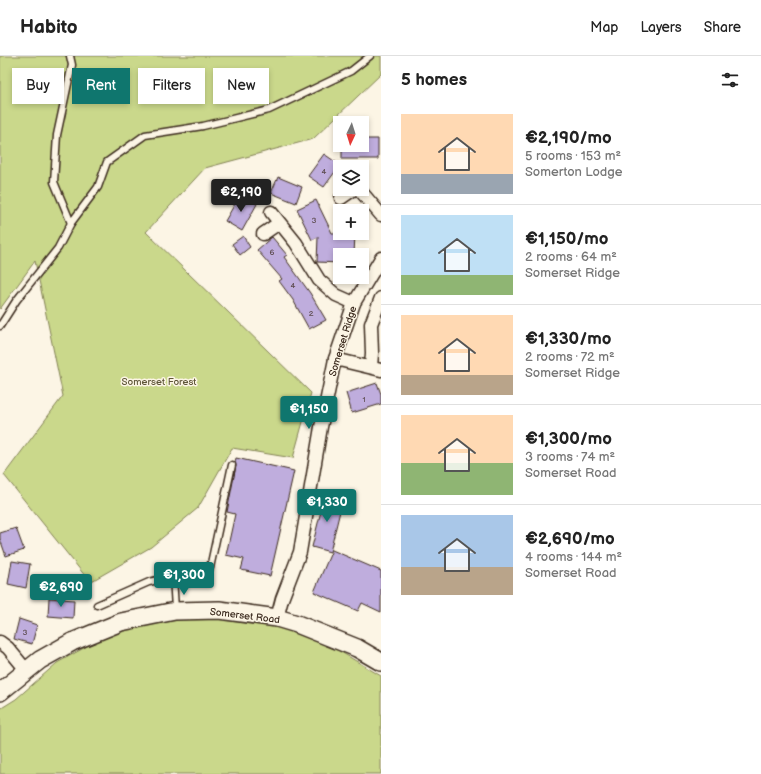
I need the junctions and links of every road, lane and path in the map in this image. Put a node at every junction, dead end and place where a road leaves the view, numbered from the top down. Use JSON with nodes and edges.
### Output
{"nodes":[{"id":1,"x":70,"y":56,"type":"edge"},
{"id":2,"x":370,"y":56,"type":"edge"},
{"id":3,"x":344,"y":196,"type":"edge"},
{"id":4,"x":365,"y":196,"type":"edge"},
{"id":5,"x":341,"y":198,"type":"dead end"},
{"id":6,"x":271,"y":212,"type":"dead end"},
{"id":7,"x":381,"y":215,"type":"edge"},
{"id":8,"x":70,"y":223,"type":"junction"},
{"id":9,"x":279,"y":223,"type":"junction"},
{"id":10,"x":263,"y":234,"type":"dead end"},
{"id":11,"x":381,"y":258,"type":"edge"},
{"id":12,"x":354,"y":303,"type":"junction"},
{"id":13,"x":380,"y":303,"type":"edge"},
{"id":14,"x":0,"y":326,"type":"edge"},
{"id":15,"x":335,"y":359,"type":"junction"},
{"id":16,"x":376,"y":368,"type":"edge"},
{"id":17,"x":232,"y":466,"type":"dead end"},
{"id":18,"x":173,"y":576,"type":"junction"},
{"id":19,"x":97,"y":605,"type":"dead end"},
{"id":20,"x":175,"y":611,"type":"junction"},
{"id":21,"x":277,"y":618,"type":"junction"},
{"id":22,"x":0,"y":642,"type":"edge"},
{"id":23,"x":381,"y":662,"type":"edge"},
{"id":24,"x":27,"y":671,"type":"junction"},
{"id":25,"x":0,"y":692,"type":"edge"}],
"edges":[{"from":1,"to":8,"type":"lane"},
{"from":2,"to":8,"type":"lane"},
{"from":3,"to":5,"type":"street"},
{"from":4,"to":7,"type":"street"},
{"from":6,"to":9,"type":"street"},
{"from":8,"to":14,"type":"lane"},
{"from":9,"to":10,"type":"street"},
{"from":9,"to":12,"type":"street"},
{"from":11,"to":12,"type":"street","name":"Somerset Ridge"},
{"from":12,"to":15,"type":"street","name":"Somerset Ridge"},
{"from":13,"to":16,"type":"street"},
{"from":15,"to":16,"type":"street"},
{"from":15,"to":21,"type":"street","name":"Somerset Ridge"},
{"from":17,"to":18,"type":"lane"},
{"from":18,"to":19,"type":"lane"},
{"from":18,"to":20,"type":"lane"},
{"from":20,"to":21,"type":"street","name":"Somerset Road"},
{"from":20,"to":24,"type":"street","name":"Somerset Road"},
{"from":21,"to":23,"type":"street","name":"Somerset Road"},
{"from":22,"to":24,"type":"street"},
{"from":24,"to":25,"type":"street","name":"Somerset Road"}]}
